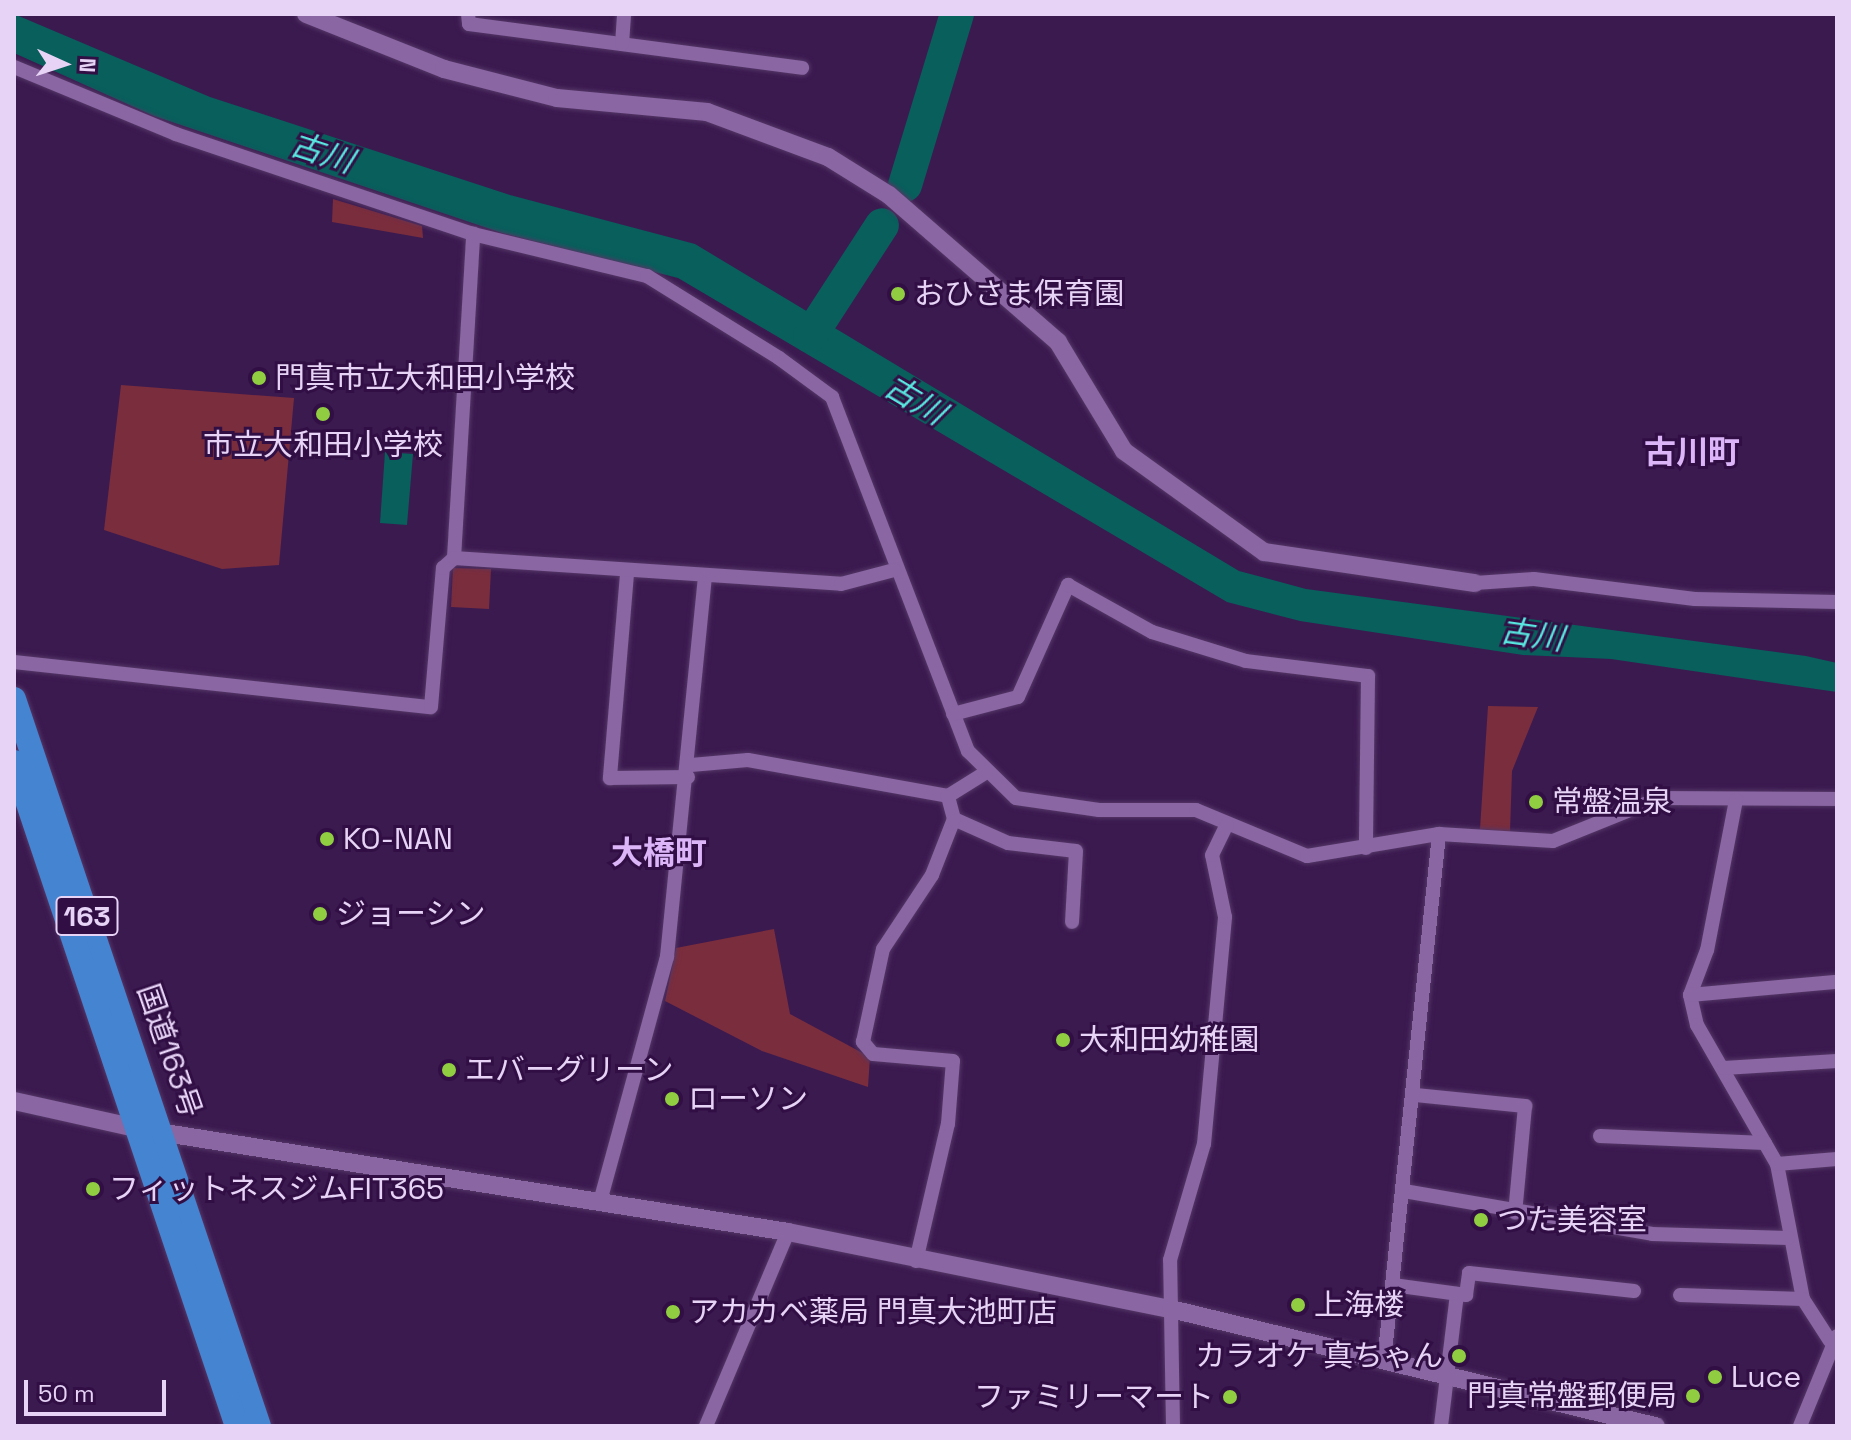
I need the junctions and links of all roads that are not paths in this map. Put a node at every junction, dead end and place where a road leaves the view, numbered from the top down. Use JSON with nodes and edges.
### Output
{"nodes":[{"id":1,"x":306,"y":14,"type":"edge"},
{"id":2,"x":468,"y":14,"type":"edge"},
{"id":3,"x":624,"y":14,"type":"edge"},
{"id":4,"x":622,"y":44,"type":"junction"},
{"id":5,"x":14,"y":67,"type":"edge"},
{"id":6,"x":802,"y":68,"type":"dead end"},
{"id":7,"x":473,"y":234,"type":"junction"},
{"id":8,"x":454,"y":558,"type":"junction"},
{"id":9,"x":894,"y":570,"type":"junction"},
{"id":10,"x":627,"y":574,"type":"junction"},
{"id":11,"x":705,"y":579,"type":"junction"},
{"id":12,"x":1475,"y":583,"type":"joint"},
{"id":13,"x":1837,"y":602,"type":"edge"},
{"id":14,"x":14,"y":662,"type":"edge"},
{"id":15,"x":14,"y":699,"type":"edge"},
{"id":16,"x":953,"y":714,"type":"junction"},
{"id":17,"x":14,"y":762,"type":"edge"},
{"id":18,"x":689,"y":771,"type":"junction"},
{"id":19,"x":985,"y":773,"type":"junction"},
{"id":20,"x":948,"y":796,"type":"junction"},
{"id":21,"x":1837,"y":799,"type":"edge"},
{"id":22,"x":1736,"y":800,"type":"junction"},
{"id":23,"x":954,"y":819,"type":"junction"},
{"id":24,"x":1227,"y":824,"type":"junction"},
{"id":25,"x":1439,"y":834,"type":"junction"},
{"id":26,"x":1366,"y":848,"type":"junction"},
{"id":27,"x":1072,"y":922,"type":"dead end"},
{"id":28,"x":1837,"y":982,"type":"edge"},
{"id":29,"x":1690,"y":995,"type":"junction"},
{"id":30,"x":1837,"y":1061,"type":"edge"},
{"id":31,"x":1724,"y":1068,"type":"junction"},
{"id":32,"x":1415,"y":1095,"type":"junction"},
{"id":33,"x":14,"y":1101,"type":"edge"},
{"id":34,"x":152,"y":1130,"type":"junction"},
{"id":35,"x":1600,"y":1136,"type":"dead end"},
{"id":36,"x":1765,"y":1143,"type":"junction"},
{"id":37,"x":1837,"y":1159,"type":"edge"},
{"id":38,"x":1777,"y":1164,"type":"junction"},
{"id":39,"x":1404,"y":1191,"type":"junction"},
{"id":40,"x":601,"y":1198,"type":"junction"},
{"id":41,"x":1515,"y":1213,"type":"junction"},
{"id":42,"x":788,"y":1232,"type":"junction"},
{"id":43,"x":1788,"y":1238,"type":"junction"},
{"id":44,"x":916,"y":1261,"type":"junction"},
{"id":45,"x":1393,"y":1285,"type":"junction"},
{"id":46,"x":1634,"y":1291,"type":"dead end"},
{"id":47,"x":1457,"y":1294,"type":"junction"},
{"id":48,"x":1680,"y":1295,"type":"dead end"},
{"id":49,"x":1803,"y":1299,"type":"junction"},
{"id":50,"x":1171,"y":1309,"type":"junction"},
{"id":51,"x":1834,"y":1338,"type":"edge"},
{"id":52,"x":1384,"y":1362,"type":"junction"},
{"id":53,"x":1446,"y":1376,"type":"junction"},
{"id":54,"x":1596,"y":1419,"type":"edge"},
{"id":55,"x":237,"y":1426,"type":"edge"},
{"id":56,"x":259,"y":1426,"type":"edge"},
{"id":57,"x":706,"y":1426,"type":"edge"},
{"id":58,"x":1173,"y":1426,"type":"edge"},
{"id":59,"x":1441,"y":1426,"type":"edge"},
{"id":60,"x":1656,"y":1426,"type":"edge"},
{"id":61,"x":1800,"y":1426,"type":"edge"}],
"edges":[{"from":1,"to":12,"type":"street"},
{"from":2,"to":4,"type":"street"},
{"from":3,"to":4,"type":"street"},
{"from":4,"to":6,"type":"street"},
{"from":5,"to":7,"type":"street"},
{"from":7,"to":8,"type":"street"},
{"from":7,"to":9,"type":"street"},
{"from":8,"to":10,"type":"street"},
{"from":8,"to":14,"type":"street"},
{"from":9,"to":11,"type":"street"},
{"from":9,"to":16,"type":"street"},
{"from":10,"to":11,"type":"street"},
{"from":10,"to":18,"type":"street"},
{"from":11,"to":18,"type":"street"},
{"from":12,"to":13,"type":"street"},
{"from":15,"to":34,"type":"highway","name":"国道163号","number":"163"},
{"from":16,"to":19,"type":"street"},
{"from":16,"to":26,"type":"street"},
{"from":17,"to":34,"type":"highway","name":"国道163号","number":"163"},
{"from":18,"to":20,"type":"street"},
{"from":18,"to":40,"type":"street"},
{"from":19,"to":20,"type":"street"},
{"from":19,"to":24,"type":"street"},
{"from":20,"to":23,"type":"street"},
{"from":21,"to":22,"type":"street"},
{"from":22,"to":25,"type":"street"},
{"from":22,"to":29,"type":"street"},
{"from":23,"to":27,"type":"street"},
{"from":23,"to":44,"type":"street"},
{"from":24,"to":26,"type":"street"},
{"from":24,"to":50,"type":"street"},
{"from":25,"to":26,"type":"street"},
{"from":25,"to":32,"type":"street"},
{"from":28,"to":29,"type":"street"},
{"from":29,"to":31,"type":"street"},
{"from":30,"to":31,"type":"street"},
{"from":31,"to":36,"type":"street"},
{"from":32,"to":39,"type":"street"},
{"from":32,"to":41,"type":"street"},
{"from":33,"to":34,"type":"street"},
{"from":34,"to":40,"type":"street"},
{"from":34,"to":55,"type":"highway","name":"国道163号","number":"163"},
{"from":34,"to":56,"type":"highway","name":"国道163号","number":"163"},
{"from":35,"to":36,"type":"street"},
{"from":36,"to":38,"type":"street"},
{"from":37,"to":38,"type":"street"},
{"from":38,"to":43,"type":"street"},
{"from":39,"to":41,"type":"street"},
{"from":39,"to":45,"type":"street"},
{"from":40,"to":42,"type":"street"},
{"from":41,"to":43,"type":"street"},
{"from":42,"to":44,"type":"street"},
{"from":42,"to":57,"type":"street"},
{"from":43,"to":49,"type":"street"},
{"from":44,"to":50,"type":"street"},
{"from":45,"to":47,"type":"street"},
{"from":45,"to":52,"type":"street"},
{"from":46,"to":47,"type":"street"},
{"from":47,"to":53,"type":"street"},
{"from":48,"to":49,"type":"street"},
{"from":49,"to":51,"type":"street"},
{"from":50,"to":52,"type":"street"},
{"from":50,"to":58,"type":"street"},
{"from":51,"to":61,"type":"street"},
{"from":52,"to":53,"type":"street"},
{"from":53,"to":54,"type":"street"},
{"from":53,"to":59,"type":"street"},
{"from":54,"to":60,"type":"street"}]}
